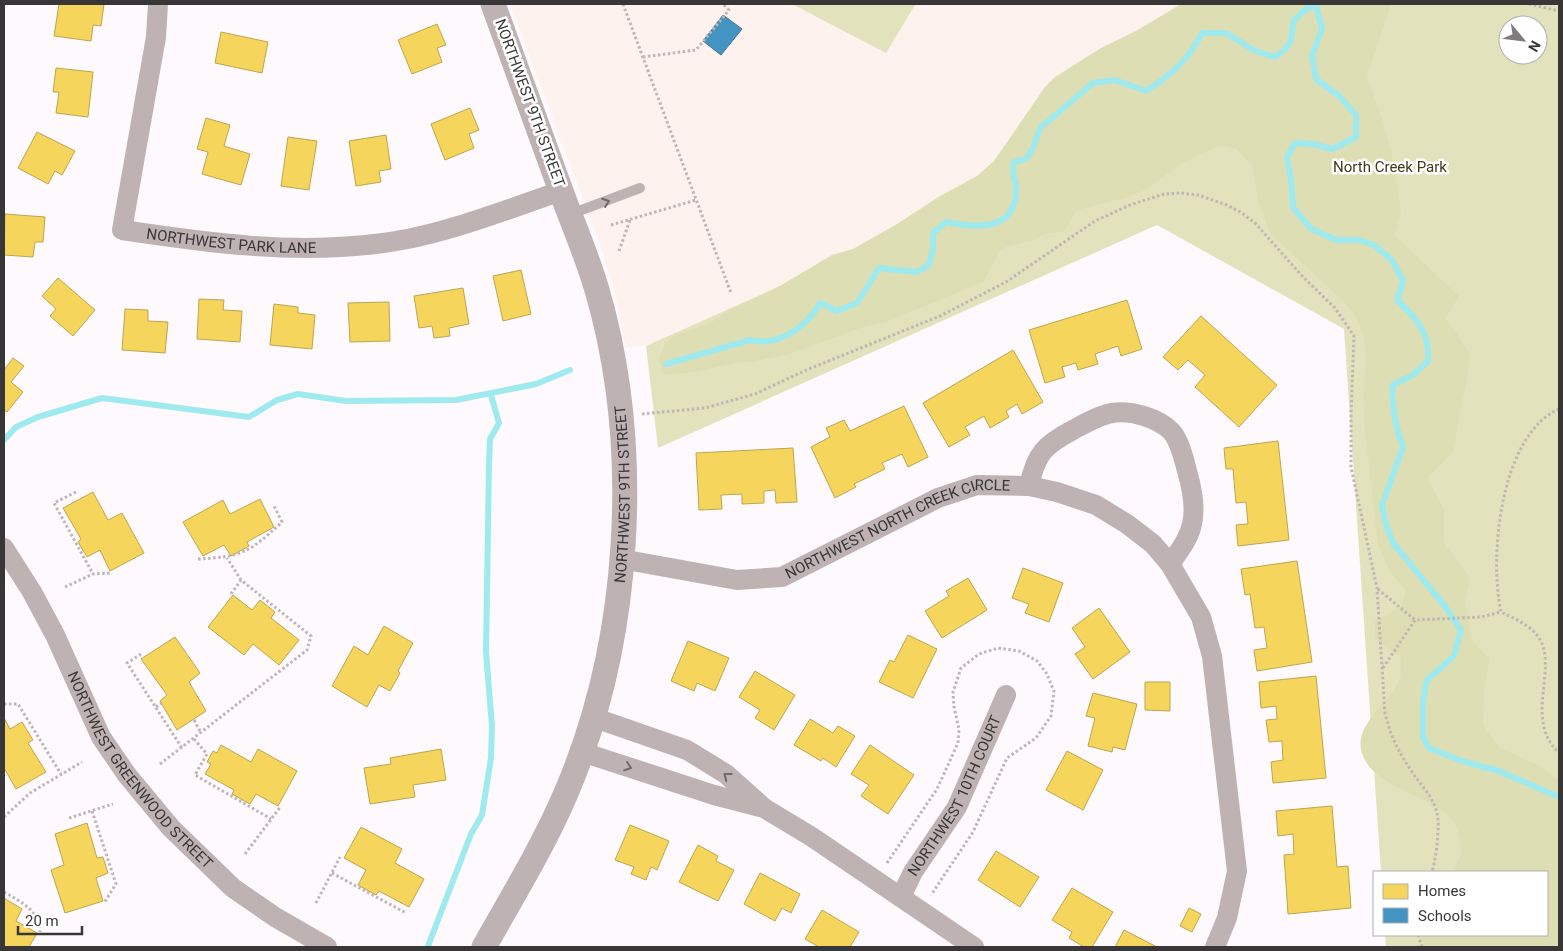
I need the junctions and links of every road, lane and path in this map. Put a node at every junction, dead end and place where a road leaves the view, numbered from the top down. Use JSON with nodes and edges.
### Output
{"nodes":[{"id":1,"x":158,"y":4,"type":"edge"},
{"id":2,"x":493,"y":4,"type":"edge"},
{"id":3,"x":623,"y":4,"type":"edge"},
{"id":4,"x":723,"y":4,"type":"edge"},
{"id":5,"x":1529,"y":4,"type":"edge"},
{"id":6,"x":1559,"y":11,"type":"edge"},
{"id":7,"x":643,"y":57,"type":"junction"},
{"id":8,"x":640,"y":188,"type":"dead end"},
{"id":9,"x":561,"y":191,"type":"junction"},
{"id":10,"x":696,"y":200,"type":"junction"},
{"id":11,"x":571,"y":214,"type":"junction"},
{"id":12,"x":630,"y":220,"type":"junction"},
{"id":13,"x":611,"y":225,"type":"dead end"},
{"id":14,"x":619,"y":251,"type":"dead end"},
{"id":15,"x":731,"y":293,"type":"dead end"},
{"id":16,"x":1559,"y":409,"type":"edge"},
{"id":17,"x":1029,"y":486,"type":"junction"},
{"id":18,"x":76,"y":492,"type":"dead end"},
{"id":19,"x":274,"y":506,"type":"dead end"},
{"id":20,"x":4,"y":548,"type":"edge"},
{"id":21,"x":227,"y":558,"type":"junction"},
{"id":22,"x":198,"y":559,"type":"dead end"},
{"id":23,"x":621,"y":559,"type":"junction"},
{"id":24,"x":1170,"y":564,"type":"junction"},
{"id":25,"x":110,"y":573,"type":"dead end"},
{"id":26,"x":93,"y":574,"type":"junction"},
{"id":27,"x":241,"y":580,"type":"junction"},
{"id":28,"x":65,"y":587,"type":"dead end"},
{"id":29,"x":1377,"y":588,"type":"dead end"},
{"id":30,"x":231,"y":594,"type":"dead end"},
{"id":31,"x":1501,"y":612,"type":"junction"},
{"id":32,"x":1416,"y":620,"type":"junction"},
{"id":33,"x":141,"y":654,"type":"dead end"},
{"id":34,"x":1382,"y":668,"type":"dead end"},
{"id":35,"x":1006,"y":695,"type":"dead end"},
{"id":36,"x":4,"y":704,"type":"edge"},
{"id":37,"x":162,"y":704,"type":"dead end"},
{"id":38,"x":156,"y":708,"type":"junction"},
{"id":39,"x":592,"y":717,"type":"junction"},
{"id":40,"x":194,"y":720,"type":"dead end"},
{"id":41,"x":202,"y":733,"type":"junction"},
{"id":42,"x":194,"y":739,"type":"junction"},
{"id":43,"x":182,"y":748,"type":"junction"},
{"id":44,"x":582,"y":752,"type":"junction"},
{"id":45,"x":1559,"y":753,"type":"edge"},
{"id":46,"x":82,"y":762,"type":"dead end"},
{"id":47,"x":160,"y":764,"type":"dead end"},
{"id":48,"x":61,"y":774,"type":"junction"},
{"id":49,"x":113,"y":804,"type":"dead end"},
{"id":50,"x":281,"y":806,"type":"dead end"},
{"id":51,"x":764,"y":808,"type":"junction"},
{"id":52,"x":92,"y":811,"type":"junction"},
{"id":53,"x":4,"y":817,"type":"edge"},
{"id":54,"x":69,"y":818,"type":"dead end"},
{"id":55,"x":271,"y":819,"type":"junction"},
{"id":56,"x":245,"y":854,"type":"dead end"},
{"id":57,"x":340,"y":857,"type":"dead end"},
{"id":58,"x":332,"y":873,"type":"junction"},
{"id":59,"x":4,"y":892,"type":"edge"},
{"id":60,"x":901,"y":897,"type":"junction"},
{"id":61,"x":104,"y":903,"type":"dead end"},
{"id":62,"x":316,"y":904,"type":"dead end"},
{"id":63,"x":406,"y":914,"type":"dead end"},
{"id":64,"x":40,"y":932,"type":"dead end"},
{"id":65,"x":327,"y":947,"type":"edge"},
{"id":66,"x":484,"y":947,"type":"edge"},
{"id":67,"x":974,"y":947,"type":"edge"},
{"id":68,"x":1215,"y":947,"type":"edge"}],
"edges":[{"from":1,"to":9,"type":"street","name":"NORTHWEST PARK LANE"},
{"from":2,"to":9,"type":"street","name":"NORTHWEST 9TH STREET"},
{"from":3,"to":7,"type":"path"},
{"from":4,"to":7,"type":"path"},
{"from":5,"to":6,"type":"path"},
{"from":7,"to":10,"type":"path"},
{"from":11,"to":8,"type":"lane","one_way":true},
{"from":9,"to":11,"type":"street","name":"NORTHWEST 9TH STREET"},
{"from":10,"to":12,"type":"path"},
{"from":10,"to":15,"type":"path"},
{"from":11,"to":23,"type":"street","name":"NORTHWEST 9TH STREET"},
{"from":12,"to":13,"type":"path"},
{"from":12,"to":14,"type":"path"},
{"from":16,"to":31,"type":"path"},
{"from":17,"to":23,"type":"street","name":"NORTHWEST NORTH CREEK CIRCLE"},
{"from":17,"to":24,"type":"street","name":"NORTHWEST NORTH CREEK CIRCLE"},
{"from":17,"to":24,"type":"street","name":"NORTHWEST NORTH CREEK CIRCLE"},
{"from":18,"to":26,"type":"path"},
{"from":19,"to":21,"type":"path"},
{"from":20,"to":65,"type":"street","name":"NORTHWEST GREENWOOD STREET"},
{"from":21,"to":22,"type":"path"},
{"from":21,"to":27,"type":"path"},
{"from":23,"to":39,"type":"street","name":"NORTHWEST 9TH STREET"},
{"from":24,"to":68,"type":"street","name":"NORTHWEST NORTH CREEK CIRCLE"},
{"from":25,"to":26,"type":"path"},
{"from":26,"to":28,"type":"path"},
{"from":27,"to":30,"type":"path"},
{"from":27,"to":41,"type":"path"},
{"from":29,"to":32,"type":"path"},
{"from":31,"to":32,"type":"path"},
{"from":31,"to":45,"type":"path"},
{"from":32,"to":34,"type":"path"},
{"from":33,"to":38,"type":"path"},
{"from":35,"to":60,"type":"street","name":"NORTHWEST 10TH COURT"},
{"from":36,"to":48,"type":"path"},
{"from":37,"to":38,"type":"path"},
{"from":38,"to":43,"type":"path"},
{"from":39,"to":44,"type":"street","name":"NORTHWEST 9TH STREET"},
{"from":51,"to":39,"type":"street","one_way":true},
{"from":40,"to":41,"type":"path"},
{"from":41,"to":42,"type":"path"},
{"from":42,"to":43,"type":"path"},
{"from":42,"to":55,"type":"path"},
{"from":43,"to":47,"type":"path"},
{"from":44,"to":51,"type":"street","one_way":true},
{"from":44,"to":66,"type":"street","name":"NORTHWEST 9TH STREET"},
{"from":46,"to":48,"type":"path"},
{"from":48,"to":53,"type":"path"},
{"from":49,"to":52,"type":"path"},
{"from":50,"to":55,"type":"path"},
{"from":51,"to":60,"type":"street"},
{"from":52,"to":54,"type":"path"},
{"from":52,"to":61,"type":"path"},
{"from":55,"to":56,"type":"path"},
{"from":57,"to":58,"type":"path"},
{"from":58,"to":62,"type":"path"},
{"from":58,"to":63,"type":"path"},
{"from":59,"to":64,"type":"path"},
{"from":60,"to":67,"type":"street"}]}
